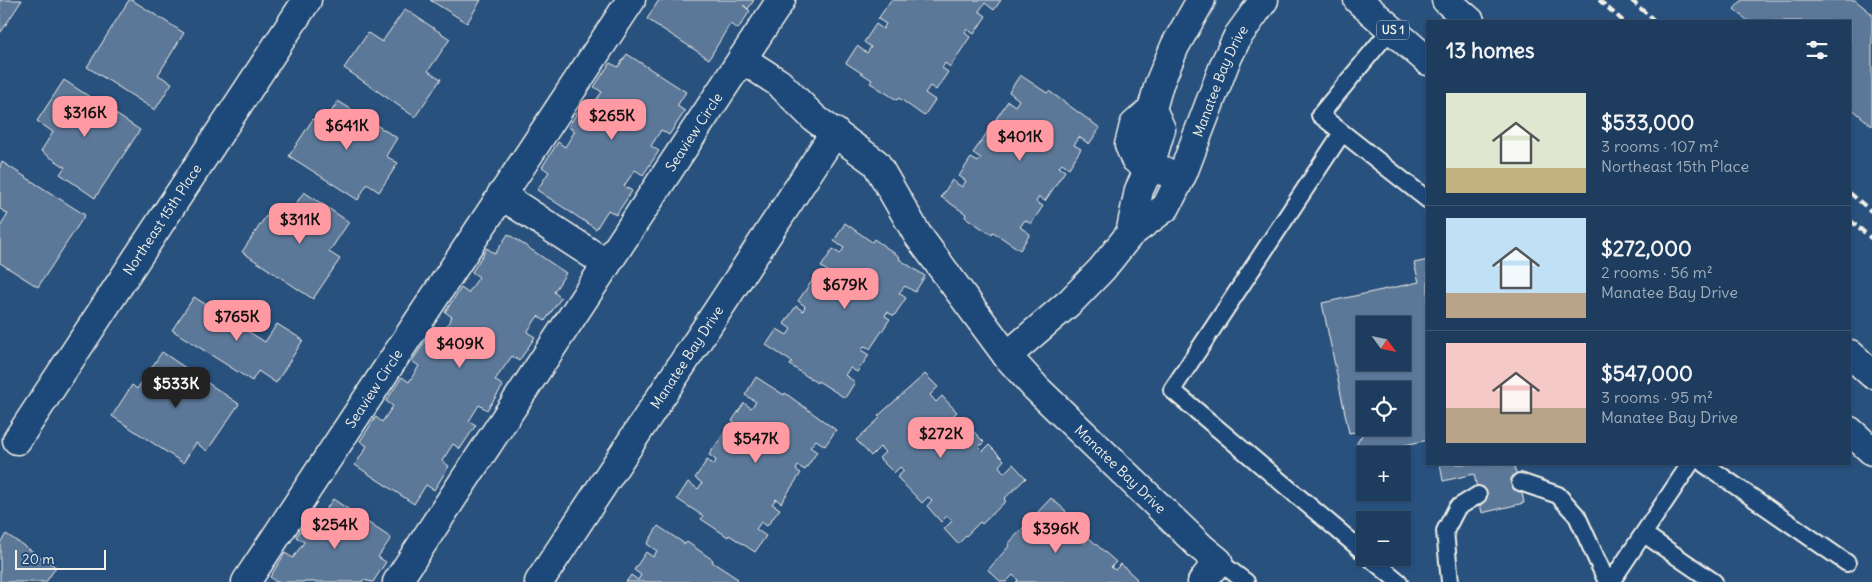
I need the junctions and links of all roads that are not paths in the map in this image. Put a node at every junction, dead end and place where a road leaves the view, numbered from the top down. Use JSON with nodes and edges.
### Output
{"nodes":[{"id":1,"x":307,"y":0,"type":"edge"},
{"id":2,"x":632,"y":0,"type":"edge"},
{"id":3,"x":781,"y":0,"type":"edge"},
{"id":4,"x":1201,"y":0,"type":"edge"},
{"id":5,"x":1264,"y":0,"type":"edge"},
{"id":6,"x":1358,"y":0,"type":"edge"},
{"id":7,"x":1446,"y":0,"type":"edge"},
{"id":8,"x":1469,"y":20,"type":"edge"},
{"id":9,"x":1391,"y":29,"type":"junction"},
{"id":10,"x":742,"y":59,"type":"junction"},
{"id":11,"x":1426,"y":59,"type":"edge"},
{"id":12,"x":835,"y":132,"type":"junction"},
{"id":13,"x":1342,"y":133,"type":"junction"},
{"id":14,"x":1149,"y":169,"type":"junction"},
{"id":15,"x":1183,"y":173,"type":"junction"},
{"id":16,"x":501,"y":195,"type":"junction"},
{"id":17,"x":1426,"y":198,"type":"edge"},
{"id":18,"x":1130,"y":234,"type":"junction"},
{"id":19,"x":608,"y":264,"type":"junction"},
{"id":20,"x":1851,"y":355,"type":"edge"},
{"id":21,"x":1006,"y":356,"type":"junction"},
{"id":22,"x":1872,"y":374,"type":"edge"},
{"id":23,"x":1851,"y":432,"type":"edge"},
{"id":24,"x":17,"y":440,"type":"dead end"},
{"id":25,"x":1872,"y":451,"type":"edge"},
{"id":26,"x":1689,"y":465,"type":"edge"},
{"id":27,"x":1705,"y":465,"type":"edge"},
{"id":28,"x":1520,"y":482,"type":"dead end"},
{"id":29,"x":1478,"y":495,"type":"dead end"},
{"id":30,"x":1644,"y":534,"type":"junction"},
{"id":31,"x":1356,"y":545,"type":"edge"},
{"id":32,"x":1218,"y":561,"type":"junction"},
{"id":33,"x":1847,"y":563,"type":"dead end"},
{"id":34,"x":1380,"y":566,"type":"edge"},
{"id":35,"x":246,"y":582,"type":"edge"},
{"id":36,"x":397,"y":582,"type":"edge"},
{"id":37,"x":538,"y":582,"type":"edge"},
{"id":38,"x":1202,"y":582,"type":"edge"},
{"id":39,"x":1246,"y":582,"type":"edge"},
{"id":40,"x":1399,"y":582,"type":"edge"},
{"id":41,"x":1450,"y":582,"type":"edge"},
{"id":42,"x":1607,"y":582,"type":"edge"},
{"id":43,"x":1611,"y":582,"type":"edge"},
{"id":44,"x":1714,"y":582,"type":"edge"}],
"edges":[{"from":1,"to":24,"type":"street","name":"Northeast 15th Place"},
{"from":2,"to":16,"type":"street","name":"Seaview Circle"},
{"from":3,"to":10,"type":"street","name":"Seaview Circle"},
{"from":4,"to":14,"type":"street"},
{"from":5,"to":15,"type":"street","name":"Manatee Bay Drive"},
{"from":6,"to":9,"type":"street","number":"US 1"},
{"from":7,"to":8,"type":"street"},
{"from":9,"to":11,"type":"street","number":"US 1"},
{"from":9,"to":13,"type":"lane"},
{"from":10,"to":12,"type":"street","name":"Manatee Bay Drive"},
{"from":10,"to":19,"type":"street","name":"Seaview Circle"},
{"from":12,"to":21,"type":"street","name":"Manatee Bay Drive"},
{"from":12,"to":37,"type":"street","name":"Manatee Bay Drive"},
{"from":13,"to":17,"type":"lane"},
{"from":13,"to":31,"type":"lane"},
{"from":14,"to":15,"type":"street"},
{"from":14,"to":18,"type":"street","name":"Manatee Bay Drive"},
{"from":15,"to":18,"type":"street","name":"Manatee Bay Drive"},
{"from":16,"to":19,"type":"street"},
{"from":16,"to":35,"type":"street","name":"Seaview Circle"},
{"from":18,"to":21,"type":"street","name":"Manatee Bay Drive"},
{"from":19,"to":36,"type":"street","name":"Seaview Circle"},
{"from":20,"to":22,"type":"street"},
{"from":21,"to":32,"type":"street","name":"Manatee Bay Drive"},
{"from":23,"to":25,"type":"street"},
{"from":26,"to":30,"type":"lane"},
{"from":27,"to":33,"type":"lane"},
{"from":28,"to":42,"type":"lane"},
{"from":29,"to":41,"type":"lane"},
{"from":30,"to":43,"type":"lane"},
{"from":30,"to":44,"type":"lane"},
{"from":32,"to":38,"type":"street"},
{"from":32,"to":39,"type":"lane"},
{"from":34,"to":40,"type":"lane"}]}
